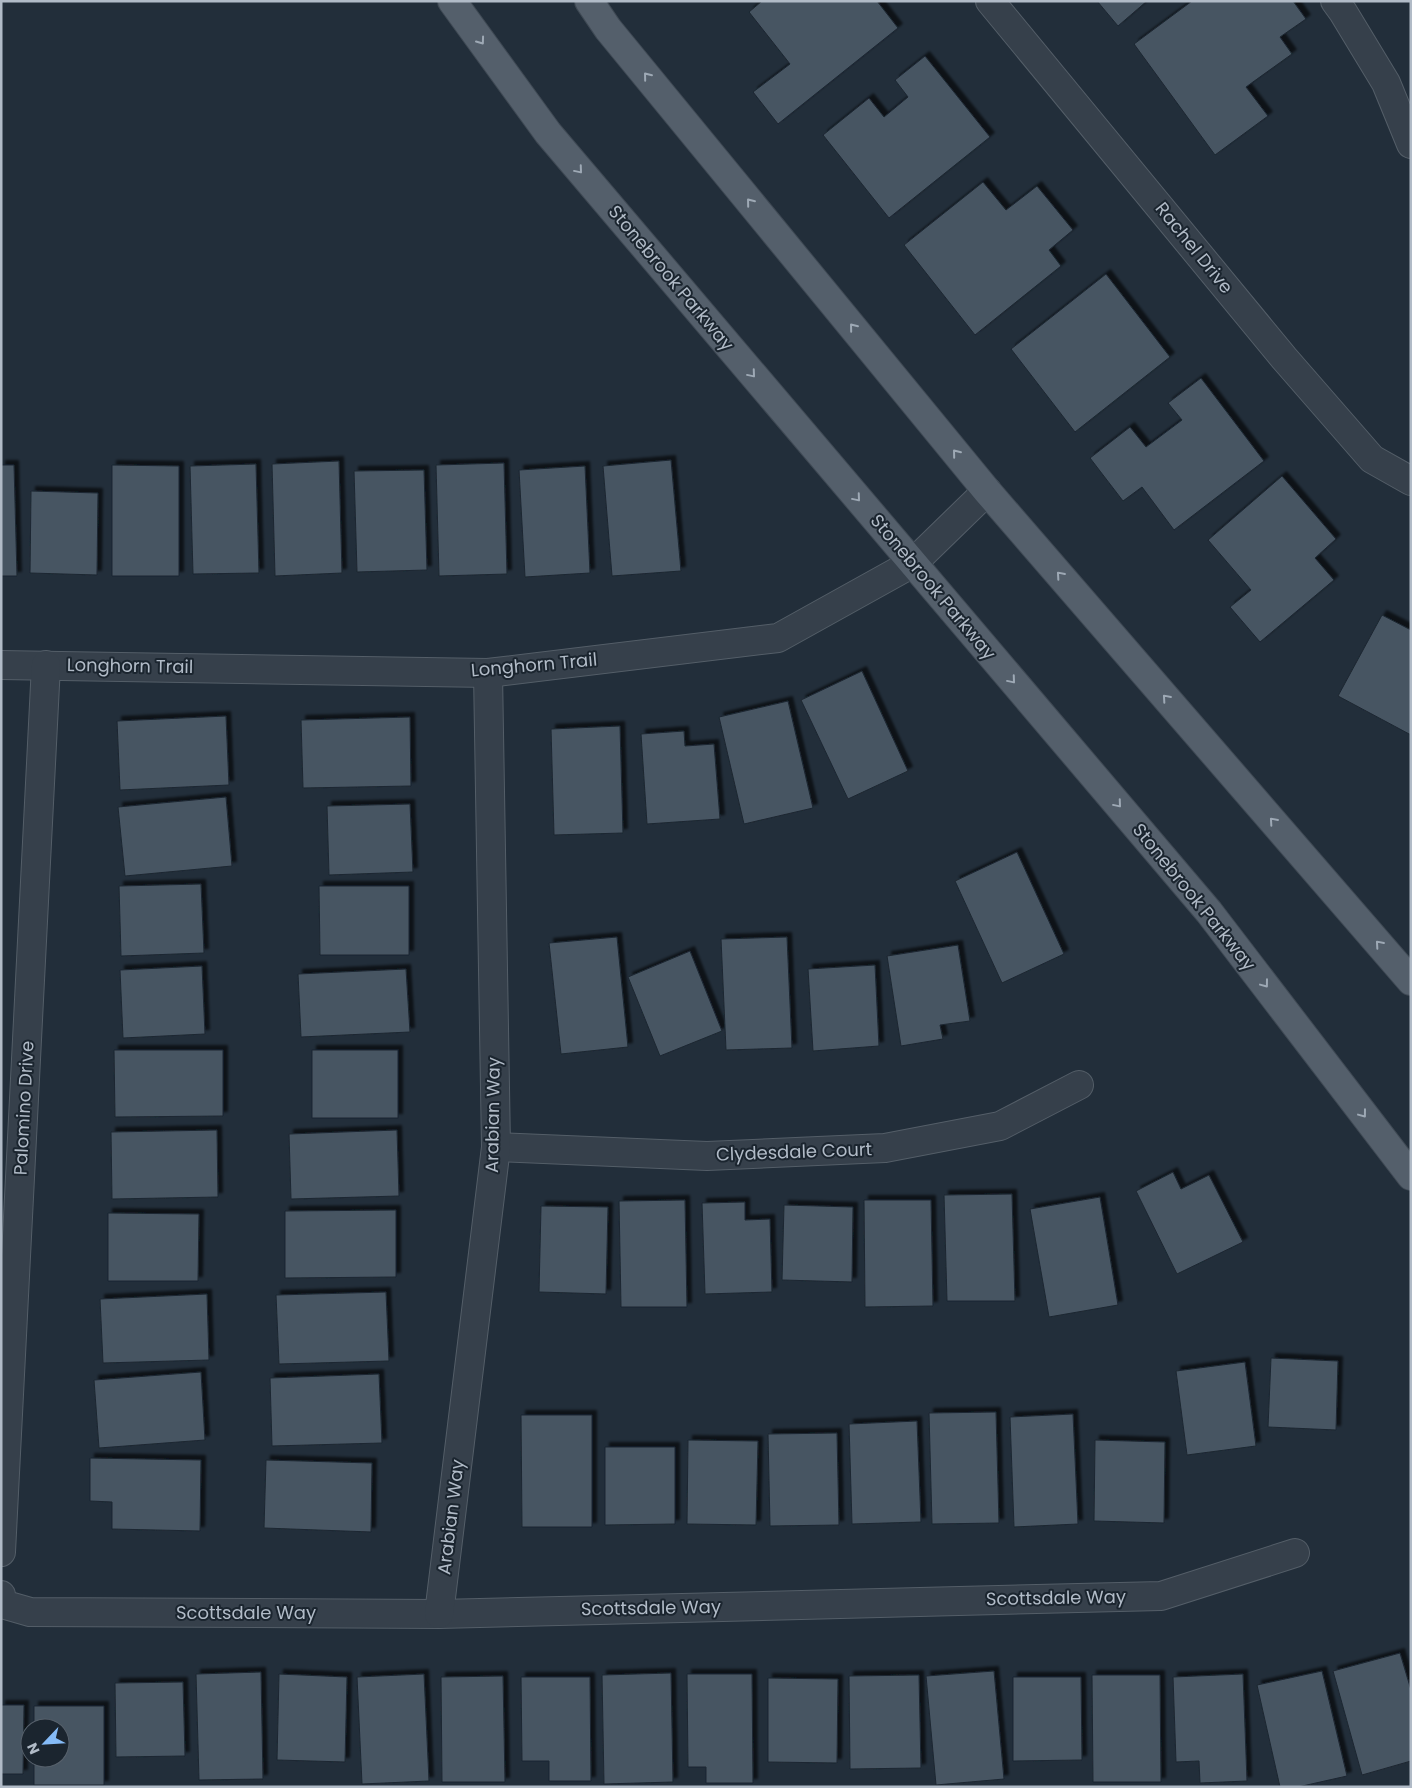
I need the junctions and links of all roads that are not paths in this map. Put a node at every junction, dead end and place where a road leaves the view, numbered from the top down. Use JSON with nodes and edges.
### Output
{"nodes":[{"id":1,"x":452,"y":1,"type":"edge"},
{"id":2,"x":589,"y":1,"type":"edge"},
{"id":3,"x":990,"y":1,"type":"edge"},
{"id":4,"x":1335,"y":1,"type":"edge"},
{"id":5,"x":1411,"y":144,"type":"edge"},
{"id":6,"x":1411,"y":481,"type":"edge"},
{"id":7,"x":987,"y":490,"type":"junction"},
{"id":8,"x":913,"y":563,"type":"junction"},
{"id":9,"x":1,"y":665,"type":"edge"},
{"id":10,"x":46,"y":665,"type":"junction"},
{"id":11,"x":488,"y":673,"type":"junction"},
{"id":12,"x":1411,"y":981,"type":"edge"},
{"id":13,"x":1080,"y":1085,"type":"dead end"},
{"id":14,"x":496,"y":1147,"type":"junction"},
{"id":15,"x":1411,"y":1176,"type":"edge"},
{"id":16,"x":1,"y":1552,"type":"edge"},
{"id":17,"x":1295,"y":1553,"type":"dead end"},
{"id":18,"x":1,"y":1595,"type":"edge"},
{"id":19,"x":2,"y":1604,"type":"edge"},
{"id":20,"x":439,"y":1614,"type":"junction"}],
"edges":[{"from":1,"to":8,"type":"main road","name":"Stonebrook Parkway","one_way":true},
{"from":7,"to":2,"type":"main road","one_way":true},
{"from":3,"to":6,"type":"street","name":"Rachel Drive"},
{"from":4,"to":5,"type":"street"},
{"from":7,"to":8,"type":"street","name":"Longhorn Trail"},
{"from":12,"to":7,"type":"main road","one_way":true},
{"from":8,"to":11,"type":"street","name":"Longhorn Trail"},
{"from":8,"to":15,"type":"main road","name":"Stonebrook Parkway","one_way":true},
{"from":9,"to":10,"type":"street","name":"Longhorn Trail"},
{"from":10,"to":11,"type":"street","name":"Longhorn Trail"},
{"from":10,"to":16,"type":"street","name":"Palomino Drive"},
{"from":11,"to":14,"type":"street","name":"Arabian Way"},
{"from":13,"to":14,"type":"street","name":"Clydesdale Court"},
{"from":14,"to":20,"type":"street","name":"Arabian Way"},
{"from":17,"to":20,"type":"street","name":"Scottsdale Way"},
{"from":18,"to":19,"type":"street"},
{"from":19,"to":20,"type":"street","name":"Scottsdale Way"}]}
